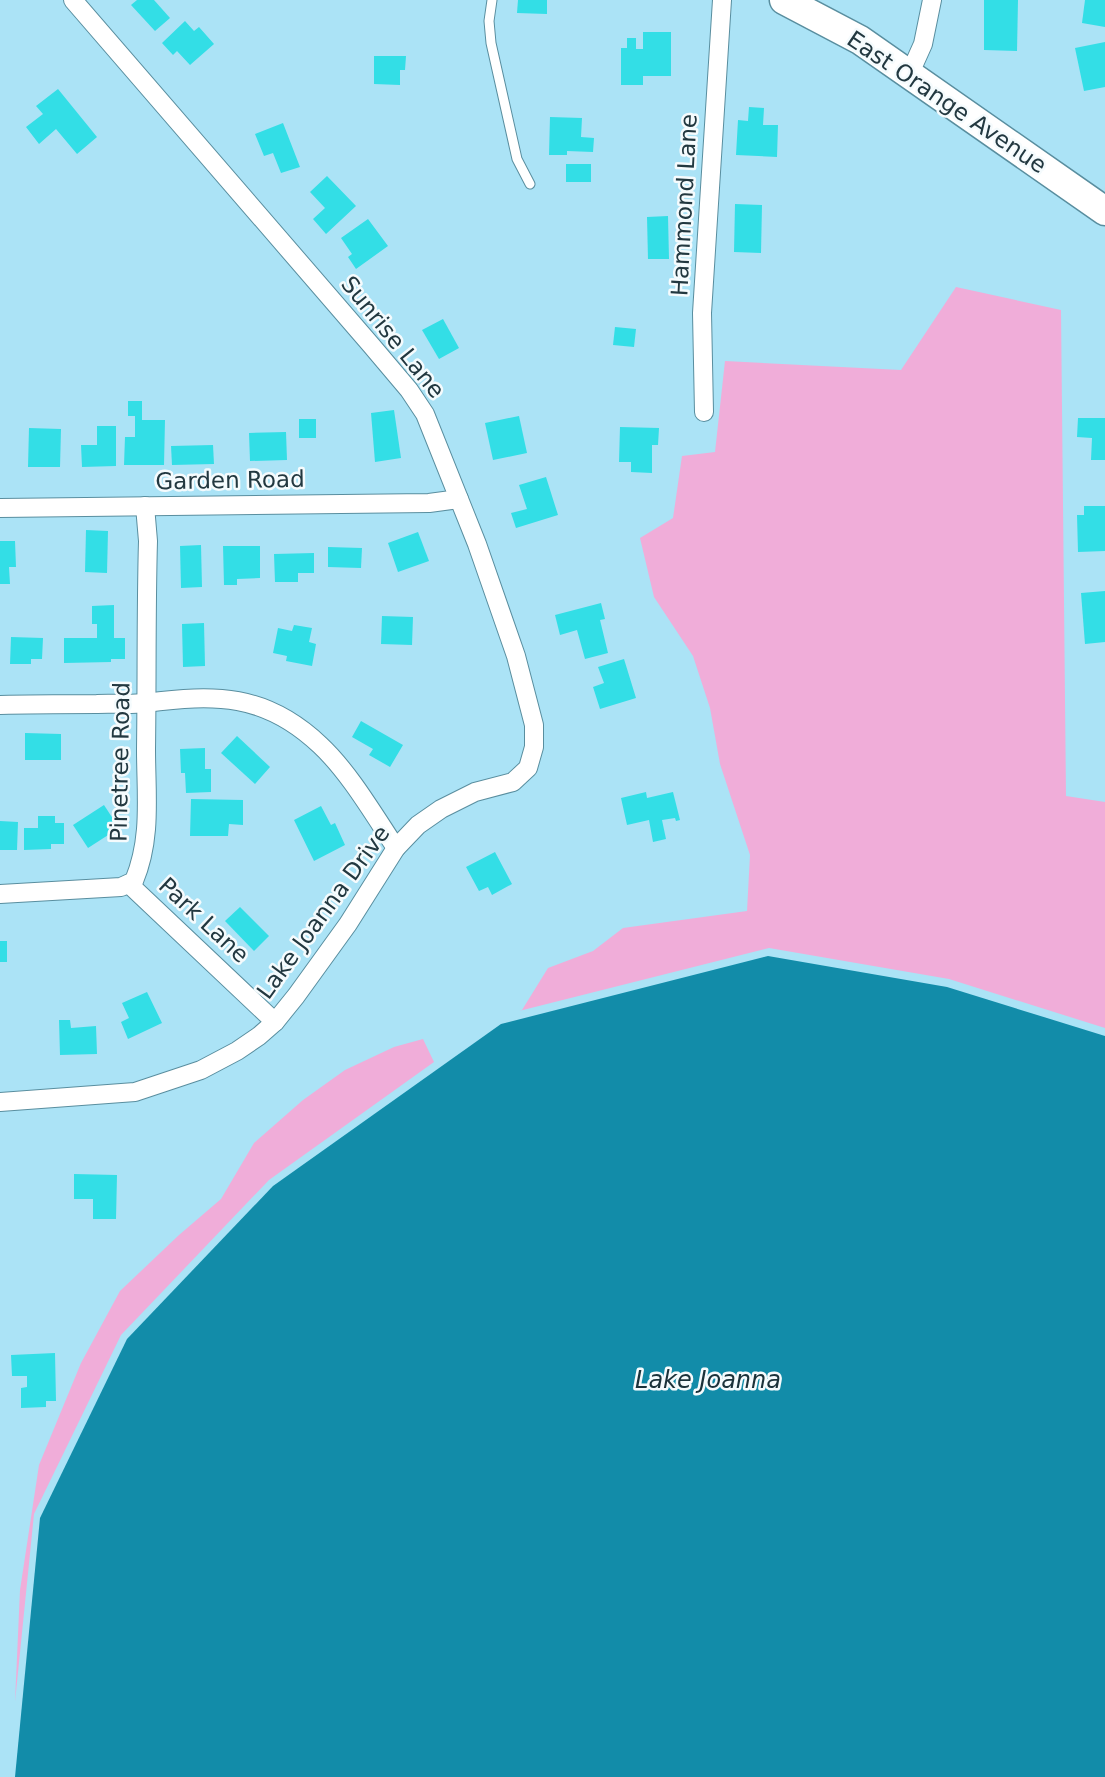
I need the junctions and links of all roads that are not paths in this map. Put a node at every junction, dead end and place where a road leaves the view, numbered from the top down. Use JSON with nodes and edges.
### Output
{"nodes":[{"id":1,"x":73,"y":0,"type":"edge"},
{"id":2,"x":492,"y":0,"type":"edge"},
{"id":3,"x":722,"y":0,"type":"edge"},
{"id":4,"x":784,"y":0,"type":"edge"},
{"id":5,"x":932,"y":0,"type":"edge"},
{"id":6,"x":910,"y":73,"type":"junction"},
{"id":7,"x":530,"y":184,"type":"dead end"},
{"id":8,"x":1105,"y":211,"type":"edge"},
{"id":9,"x":704,"y":412,"type":"dead end"},
{"id":10,"x":459,"y":499,"type":"junction"},
{"id":11,"x":145,"y":506,"type":"junction"},
{"id":12,"x":0,"y":508,"type":"edge"},
{"id":13,"x":146,"y":703,"type":"junction"},
{"id":14,"x":0,"y":705,"type":"edge"},
{"id":15,"x":522,"y":776,"type":"joint"},
{"id":16,"x":396,"y":848,"type":"junction"},
{"id":17,"x":130,"y":885,"type":"junction"},
{"id":18,"x":0,"y":894,"type":"edge"},
{"id":19,"x":275,"y":1022,"type":"junction"},
{"id":20,"x":0,"y":1102,"type":"edge"}],
"edges":[{"from":1,"to":10,"type":"street","name":"Sunrise Lane"},
{"from":2,"to":7,"type":"lane"},
{"from":3,"to":9,"type":"street","name":"Hammond Lane"},
{"from":4,"to":6,"type":"main road","name":"East Orange Avenue"},
{"from":5,"to":6,"type":"street"},
{"from":6,"to":8,"type":"main road","name":"East Orange Avenue"},
{"from":10,"to":11,"type":"street","name":"Garden Road"},
{"from":10,"to":15,"type":"street","name":"Sunrise Lane"},
{"from":11,"to":12,"type":"street","name":"Garden Road"},
{"from":11,"to":13,"type":"street","name":"Pinetree Road"},
{"from":13,"to":14,"type":"street"},
{"from":13,"to":16,"type":"street"},
{"from":13,"to":17,"type":"street","name":"Pinetree Road"},
{"from":15,"to":16,"type":"street","name":"Lake Joanna Drive"},
{"from":16,"to":19,"type":"street","name":"Lake Joanna Drive"},
{"from":17,"to":18,"type":"street"},
{"from":17,"to":19,"type":"street","name":"Park Lane"},
{"from":19,"to":20,"type":"street","name":"Lake Joanna Drive"}]}
